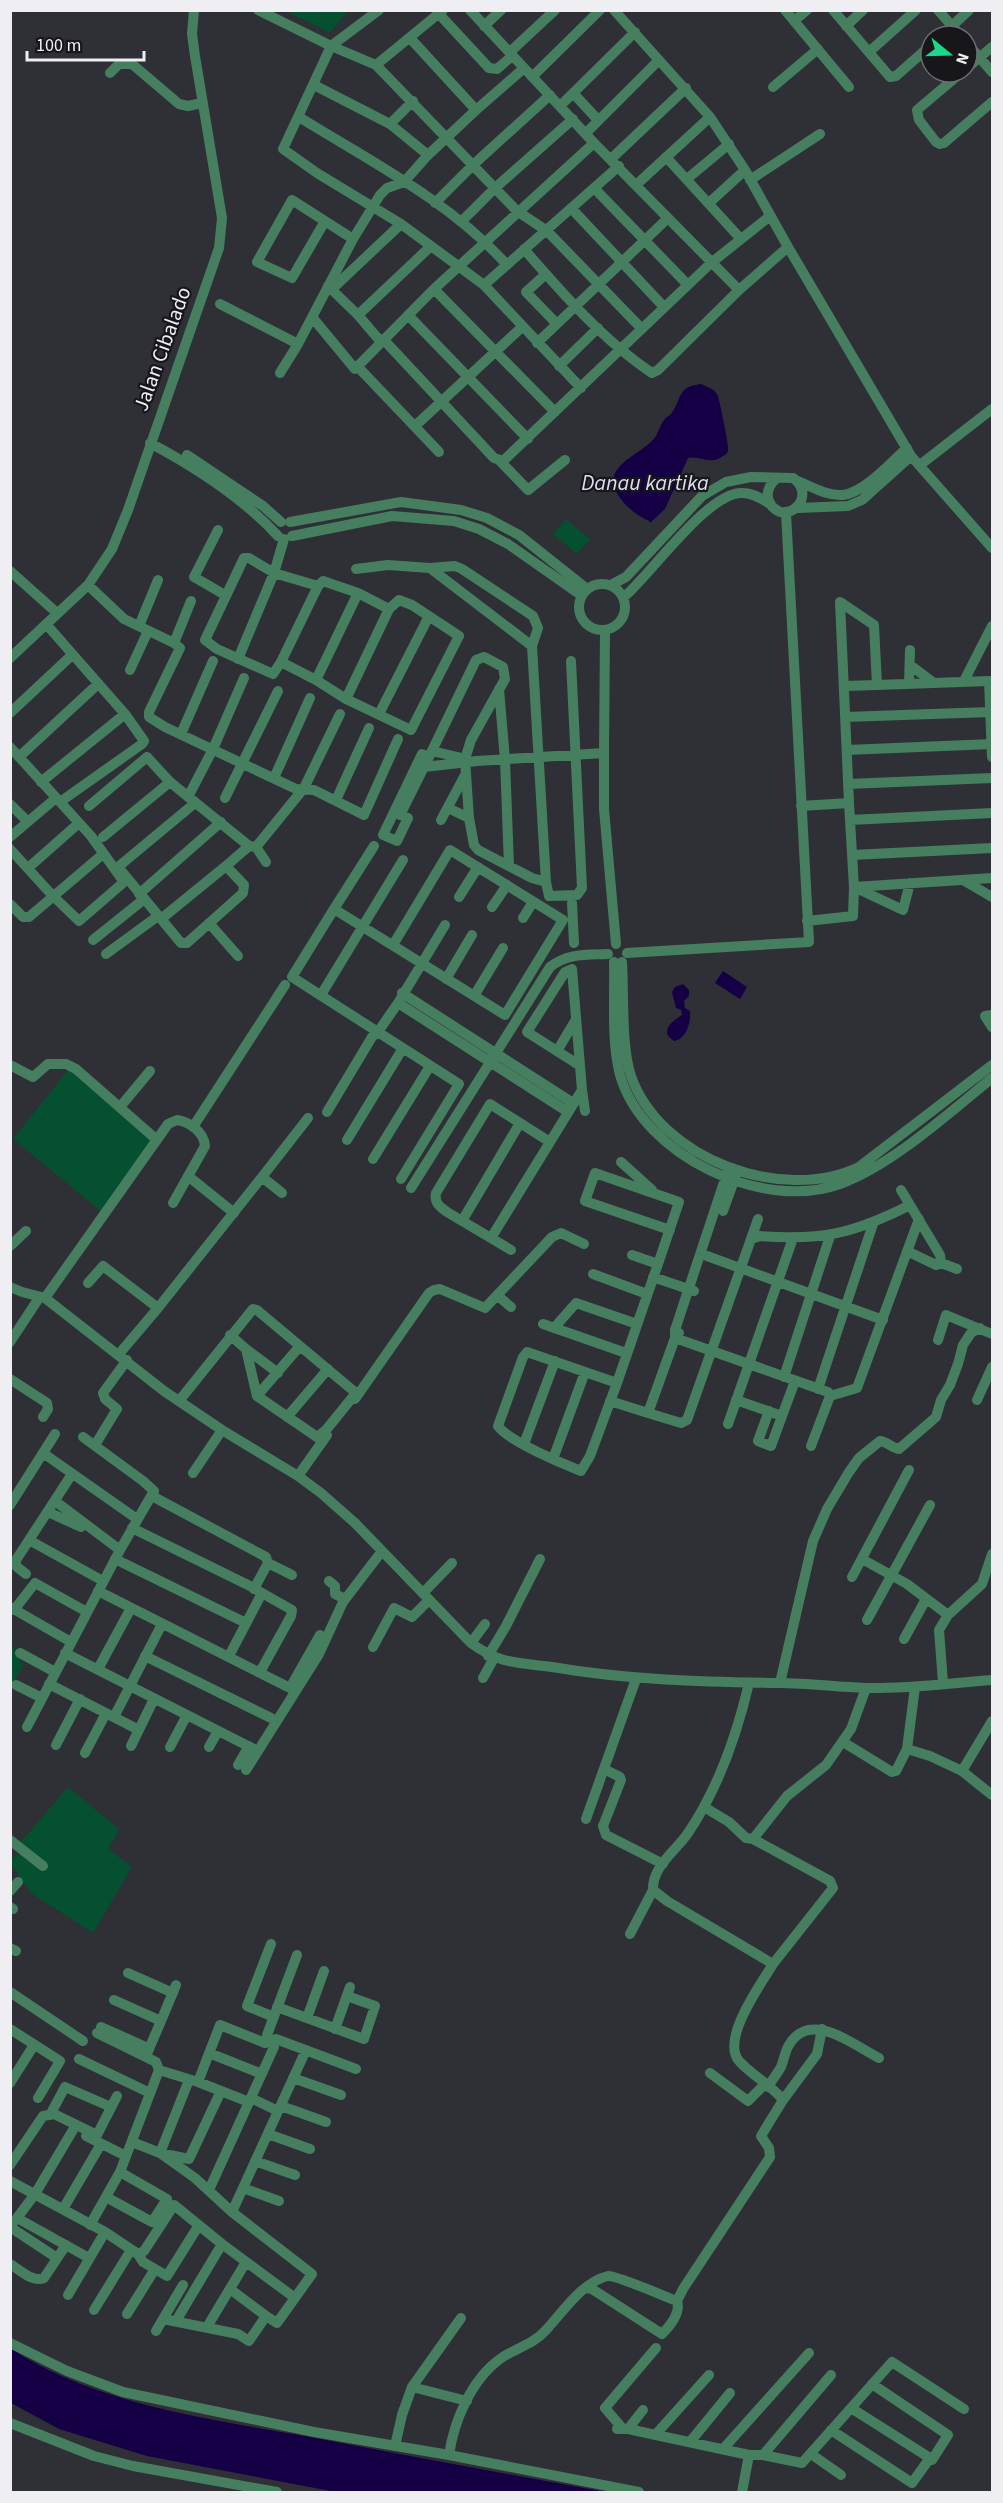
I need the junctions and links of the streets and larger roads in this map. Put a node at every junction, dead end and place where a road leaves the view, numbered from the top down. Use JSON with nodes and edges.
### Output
{"nodes":[{"id":1,"x":194,"y":10,"type":"edge"},
{"id":2,"x":258,"y":10,"type":"edge"},
{"id":3,"x":379,"y":10,"type":"edge"},
{"id":4,"x":470,"y":10,"type":"edge"},
{"id":5,"x":501,"y":10,"type":"edge"},
{"id":6,"x":555,"y":10,"type":"edge"},
{"id":7,"x":600,"y":10,"type":"edge"},
{"id":8,"x":614,"y":10,"type":"edge"},
{"id":9,"x":785,"y":10,"type":"edge"},
{"id":10,"x":807,"y":10,"type":"edge"},
{"id":11,"x":833,"y":10,"type":"edge"},
{"id":12,"x":863,"y":10,"type":"edge"},
{"id":13,"x":916,"y":10,"type":"edge"},
{"id":14,"x":938,"y":10,"type":"edge"},
{"id":15,"x":969,"y":10,"type":"edge"},
{"id":16,"x":441,"y":12,"type":"edge"},
{"id":17,"x":794,"y":21,"type":"junction"},
{"id":18,"x":950,"y":24,"type":"edge"},
{"id":19,"x":954,"y":24,"type":"edge"},
{"id":20,"x":484,"y":26,"type":"junction"},
{"id":21,"x":846,"y":26,"type":"junction"},
{"id":22,"x":635,"y":32,"type":"junction"},
{"id":23,"x":410,"y":38,"type":"junction"},
{"id":24,"x":331,"y":46,"type":"junction"},
{"id":25,"x":993,"y":47,"type":"edge"},
{"id":26,"x":818,"y":49,"type":"junction"},
{"id":27,"x":869,"y":52,"type":"junction"},
{"id":28,"x":511,"y":54,"type":"junction"},
{"id":29,"x":919,"y":55,"type":"edge"},
{"id":30,"x":980,"y":57,"type":"joint"},
{"id":31,"x":655,"y":64,"type":"dead end"},
{"id":32,"x":376,"y":65,"type":"junction"},
{"id":33,"x":523,"y":69,"type":"junction"},
{"id":34,"x":993,"y":72,"type":"edge"},
{"id":35,"x":110,"y":73,"type":"dead end"},
{"id":36,"x":532,"y":77,"type":"junction"},
{"id":37,"x":948,"y":84,"type":"edge"},
{"id":38,"x":314,"y":85,"type":"junction"},
{"id":39,"x":773,"y":87,"type":"dead end"},
{"id":40,"x":849,"y":87,"type":"dead end"},
{"id":41,"x":686,"y":88,"type":"junction"},
{"id":42,"x":573,"y":93,"type":"junction"},
{"id":43,"x":550,"y":95,"type":"junction"},
{"id":44,"x":413,"y":101,"type":"junction"},
{"id":45,"x":993,"y":102,"type":"edge"},
{"id":46,"x":202,"y":103,"type":"junction"},
{"id":47,"x":560,"y":106,"type":"junction"},
{"id":48,"x":476,"y":110,"type":"junction"},
{"id":49,"x":299,"y":117,"type":"junction"},
{"id":50,"x":710,"y":117,"type":"junction"},
{"id":51,"x":573,"y":119,"type":"junction"},
{"id":52,"x":598,"y":120,"type":"junction"},
{"id":53,"x":390,"y":124,"type":"junction"},
{"id":54,"x":586,"y":134,"type":"junction"},
{"id":55,"x":820,"y":134,"type":"dead end"},
{"id":56,"x":446,"y":139,"type":"junction"},
{"id":57,"x":594,"y":143,"type":"junction"},
{"id":58,"x":729,"y":144,"type":"junction"},
{"id":59,"x":428,"y":154,"type":"junction"},
{"id":60,"x":666,"y":157,"type":"junction"},
{"id":61,"x":615,"y":163,"type":"junction"},
{"id":62,"x":473,"y":165,"type":"junction"},
{"id":63,"x":745,"y":170,"type":"junction"},
{"id":64,"x":687,"y":179,"type":"junction"},
{"id":65,"x":750,"y":180,"type":"junction"},
{"id":66,"x":404,"y":182,"type":"junction"},
{"id":67,"x":636,"y":185,"type":"junction"},
{"id":68,"x":495,"y":188,"type":"junction"},
{"id":69,"x":594,"y":188,"type":"junction"},
{"id":70,"x":709,"y":203,"type":"junction"},
{"id":71,"x":435,"y":204,"type":"junction"},
{"id":72,"x":372,"y":207,"type":"junction"},
{"id":73,"x":571,"y":208,"type":"junction"},
{"id":74,"x":517,"y":211,"type":"junction"},
{"id":75,"x":770,"y":216,"type":"junction"},
{"id":76,"x":668,"y":218,"type":"junction"},
{"id":77,"x":325,"y":221,"type":"junction"},
{"id":78,"x":461,"y":222,"type":"junction"},
{"id":79,"x":401,"y":224,"type":"junction"},
{"id":80,"x":547,"y":231,"type":"junction"},
{"id":81,"x":740,"y":238,"type":"junction"},
{"id":82,"x":353,"y":239,"type":"junction"},
{"id":83,"x":644,"y":239,"type":"junction"},
{"id":84,"x":486,"y":242,"type":"junction"},
{"id":85,"x":431,"y":246,"type":"junction"},
{"id":86,"x":788,"y":247,"type":"junction"},
{"id":87,"x":524,"y":249,"type":"junction"},
{"id":88,"x":621,"y":263,"type":"junction"},
{"id":89,"x":711,"y":263,"type":"junction"},
{"id":90,"x":507,"y":265,"type":"junction"},
{"id":91,"x":460,"y":266,"type":"junction"},
{"id":92,"x":546,"y":274,"type":"junction"},
{"id":93,"x":599,"y":284,"type":"junction"},
{"id":94,"x":484,"y":285,"type":"junction"},
{"id":95,"x":688,"y":285,"type":"junction"},
{"id":96,"x":329,"y":288,"type":"junction"},
{"id":97,"x":434,"y":289,"type":"junction"},
{"id":98,"x":739,"y":290,"type":"junction"},
{"id":99,"x":220,"y":304,"type":"dead end"},
{"id":100,"x":577,"y":306,"type":"junction"},
{"id":101,"x":664,"y":307,"type":"junction"},
{"id":102,"x":358,"y":315,"type":"junction"},
{"id":103,"x":408,"y":315,"type":"junction"},
{"id":104,"x":312,"y":317,"type":"junction"},
{"id":105,"x":557,"y":324,"type":"junction"},
{"id":106,"x":522,"y":327,"type":"junction"},
{"id":107,"x":598,"y":328,"type":"junction"},
{"id":108,"x":642,"y":329,"type":"junction"},
{"id":109,"x":382,"y":340,"type":"junction"},
{"id":110,"x":537,"y":343,"type":"junction"},
{"id":111,"x":298,"y":345,"type":"junction"},
{"id":112,"x":621,"y":349,"type":"junction"},
{"id":113,"x":495,"y":352,"type":"junction"},
{"id":114,"x":559,"y":366,"type":"junction"},
{"id":115,"x":358,"y":367,"type":"junction"},
{"id":116,"x":280,"y":373,"type":"dead end"},
{"id":117,"x":469,"y":376,"type":"junction"},
{"id":118,"x":581,"y":388,"type":"junction"},
{"id":119,"x":441,"y":402,"type":"junction"},
{"id":120,"x":993,"y":409,"type":"edge"},
{"id":121,"x":555,"y":412,"type":"junction"},
{"id":122,"x":415,"y":426,"type":"junction"},
{"id":123,"x":528,"y":439,"type":"junction"},
{"id":124,"x":151,"y":440,"type":"junction"},
{"id":125,"x":439,"y":452,"type":"dead end"},
{"id":126,"x":909,"y":452,"type":"junction"},
{"id":127,"x":565,"y":460,"type":"dead end"},
{"id":128,"x":500,"y":461,"type":"junction"},
{"id":129,"x":920,"y":465,"type":"junction"},
{"id":130,"x":776,"y":479,"type":"junction"},
{"id":131,"x":798,"y":481,"type":"junction"},
{"id":132,"x":770,"y":505,"type":"junction"},
{"id":133,"x":798,"y":508,"type":"junction"},
{"id":134,"x":786,"y":513,"type":"junction"},
{"id":135,"x":285,"y":522,"type":"junction"},
{"id":136,"x":218,"y":530,"type":"dead end"},
{"id":137,"x":285,"y":537,"type":"junction"},
{"id":138,"x":993,"y":548,"type":"edge"},
{"id":139,"x":430,"y":568,"type":"junction"},
{"id":140,"x":356,"y":569,"type":"dead end"},
{"id":141,"x":10,"y":571,"type":"edge"},
{"id":142,"x":274,"y":573,"type":"junction"},
{"id":143,"x":158,"y":580,"type":"dead end"},
{"id":144,"x":88,"y":585,"type":"junction"},
{"id":145,"x":318,"y":585,"type":"junction"},
{"id":146,"x":611,"y":585,"type":"junction"},
{"id":147,"x":358,"y":593,"type":"junction"},
{"id":148,"x":584,"y":593,"type":"junction"},
{"id":149,"x":225,"y":595,"type":"junction"},
{"id":150,"x":624,"y":597,"type":"junction"},
{"id":151,"x":191,"y":601,"type":"dead end"},
{"id":152,"x":53,"y":609,"type":"junction"},
{"id":153,"x":389,"y":609,"type":"junction"},
{"id":154,"x":429,"y":616,"type":"junction"},
{"id":155,"x":46,"y":624,"type":"junction"},
{"id":156,"x":993,"y":626,"type":"edge"},
{"id":157,"x":143,"y":629,"type":"junction"},
{"id":158,"x":605,"y":631,"type":"junction"},
{"id":159,"x":174,"y":643,"type":"junction"},
{"id":160,"x":532,"y":646,"type":"junction"},
{"id":161,"x":910,"y":650,"type":"dead end"},
{"id":162,"x":72,"y":655,"type":"junction"},
{"id":163,"x":10,"y":658,"type":"edge"},
{"id":164,"x":238,"y":659,"type":"junction"},
{"id":165,"x":213,"y":661,"type":"dead end"},
{"id":166,"x":571,"y":661,"type":"dead end"},
{"id":167,"x":281,"y":662,"type":"junction"},
{"id":168,"x":910,"y":665,"type":"junction"},
{"id":169,"x":130,"y":670,"type":"dead end"},
{"id":170,"x":244,"y":678,"type":"dead end"},
{"id":171,"x":316,"y":680,"type":"junction"},
{"id":172,"x":964,"y":681,"type":"junction"},
{"id":173,"x":934,"y":683,"type":"junction"},
{"id":174,"x":98,"y":684,"type":"junction"},
{"id":175,"x":909,"y":684,"type":"junction"},
{"id":176,"x":877,"y":685,"type":"junction"},
{"id":177,"x":991,"y":685,"type":"edge"},
{"id":178,"x":844,"y":686,"type":"junction"},
{"id":179,"x":499,"y":689,"type":"junction"},
{"id":180,"x":278,"y":691,"type":"dead end"},
{"id":181,"x":309,"y":698,"type":"dead end"},
{"id":182,"x":346,"y":699,"type":"junction"},
{"id":183,"x":10,"y":712,"type":"edge"},
{"id":184,"x":990,"y":712,"type":"junction"},
{"id":185,"x":124,"y":714,"type":"junction"},
{"id":186,"x":339,"y":714,"type":"dead end"},
{"id":187,"x":379,"y":714,"type":"junction"},
{"id":188,"x":845,"y":717,"type":"junction"},
{"id":189,"x":369,"y":729,"type":"dead end"},
{"id":190,"x":181,"y":734,"type":"junction"},
{"id":191,"x":398,"y":739,"type":"dead end"},
{"id":192,"x":992,"y":744,"type":"edge"},
{"id":193,"x":10,"y":747,"type":"edge"},
{"id":194,"x":213,"y":749,"type":"junction"},
{"id":195,"x":847,"y":750,"type":"junction"},
{"id":196,"x":604,"y":753,"type":"junction"},
{"id":197,"x":576,"y":756,"type":"junction"},
{"id":198,"x":19,"y":757,"type":"junction"},
{"id":199,"x":993,"y":757,"type":"edge"},
{"id":200,"x":539,"y":758,"type":"junction"},
{"id":201,"x":425,"y":760,"type":"junction"},
{"id":202,"x":505,"y":760,"type":"junction"},
{"id":203,"x":243,"y":764,"type":"junction"},
{"id":204,"x":465,"y":765,"type":"junction"},
{"id":205,"x":274,"y":778,"type":"junction"},
{"id":206,"x":993,"y":778,"type":"edge"},
{"id":207,"x":41,"y":782,"type":"junction"},
{"id":208,"x":170,"y":782,"type":"junction"},
{"id":209,"x":848,"y":784,"type":"junction"},
{"id":210,"x":304,"y":788,"type":"junction"},
{"id":211,"x":225,"y":798,"type":"dead end"},
{"id":212,"x":58,"y":800,"type":"junction"},
{"id":213,"x":191,"y":800,"type":"junction"},
{"id":214,"x":336,"y":800,"type":"junction"},
{"id":215,"x":849,"y":803,"type":"junction"},
{"id":216,"x":90,"y":806,"type":"dead end"},
{"id":217,"x":801,"y":806,"type":"junction"},
{"id":218,"x":12,"y":807,"type":"edge"},
{"id":219,"x":448,"y":808,"type":"junction"},
{"id":220,"x":993,"y":813,"type":"edge"},
{"id":221,"x":397,"y":814,"type":"dead end"},
{"id":222,"x":469,"y":818,"type":"junction"},
{"id":223,"x":441,"y":820,"type":"dead end"},
{"id":224,"x":850,"y":820,"type":"junction"},
{"id":225,"x":27,"y":821,"type":"junction"},
{"id":226,"x":221,"y":822,"type":"junction"},
{"id":227,"x":79,"y":823,"type":"junction"},
{"id":228,"x":10,"y":837,"type":"edge"},
{"id":229,"x":103,"y":837,"type":"dead end"},
{"id":230,"x":253,"y":846,"type":"junction"},
{"id":231,"x":374,"y":846,"type":"dead end"},
{"id":232,"x":993,"y":848,"type":"edge"},
{"id":233,"x":10,"y":849,"type":"edge"},
{"id":234,"x":103,"y":854,"type":"junction"},
{"id":235,"x":852,"y":855,"type":"junction"},
{"id":236,"x":403,"y":861,"type":"dead end"},
{"id":237,"x":266,"y":862,"type":"dead end"},
{"id":238,"x":226,"y":866,"type":"junction"},
{"id":239,"x":509,"y":866,"type":"junction"},
{"id":240,"x":478,"y":867,"type":"junction"},
{"id":241,"x":28,"y":868,"type":"junction"},
{"id":242,"x":993,"y":878,"type":"edge"},
{"id":243,"x":963,"y":880,"type":"junction"},
{"id":244,"x":546,"y":882,"type":"junction"},
{"id":245,"x":910,"y":883,"type":"junction"},
{"id":246,"x":507,"y":885,"type":"junction"},
{"id":247,"x":854,"y":887,"type":"junction"},
{"id":248,"x":52,"y":896,"type":"junction"},
{"id":249,"x":141,"y":897,"type":"junction"},
{"id":250,"x":459,"y":897,"type":"dead end"},
{"id":251,"x":993,"y":897,"type":"edge"},
{"id":252,"x":533,"y":902,"type":"junction"},
{"id":253,"x":572,"y":903,"type":"dead end"},
{"id":254,"x":10,"y":904,"type":"edge"},
{"id":255,"x":492,"y":907,"type":"dead end"},
{"id":256,"x":334,"y":909,"type":"junction"},
{"id":257,"x":159,"y":917,"type":"junction"},
{"id":258,"x":523,"y":918,"type":"dead end"},
{"id":259,"x":807,"y":921,"type":"junction"},
{"id":260,"x":208,"y":923,"type":"junction"},
{"id":261,"x":573,"y":923,"type":"junction"},
{"id":262,"x":445,"y":925,"type":"dead end"},
{"id":263,"x":560,"y":925,"type":"junction"},
{"id":264,"x":363,"y":926,"type":"junction"},
{"id":265,"x":472,"y":935,"type":"dead end"},
{"id":266,"x":93,"y":939,"type":"dead end"},
{"id":267,"x":574,"y":943,"type":"dead end"},
{"id":268,"x":393,"y":945,"type":"junction"},
{"id":269,"x":503,"y":948,"type":"dead end"},
{"id":270,"x":106,"y":954,"type":"dead end"},
{"id":271,"x":238,"y":956,"type":"dead end"},
{"id":272,"x":618,"y":958,"type":"junction"},
{"id":273,"x":420,"y":963,"type":"junction"},
{"id":274,"x":446,"y":979,"type":"junction"},
{"id":275,"x":285,"y":985,"type":"dead end"},
{"id":276,"x":321,"y":995,"type":"junction"},
{"id":277,"x":474,"y":996,"type":"junction"},
{"id":278,"x":400,"y":998,"type":"junction"},
{"id":279,"x":993,"y":1015,"type":"edge"},
{"id":280,"x":575,"y":1021,"type":"junction"},
{"id":281,"x":993,"y":1027,"type":"edge"},
{"id":282,"x":378,"y":1032,"type":"junction"},
{"id":283,"x":403,"y":1048,"type":"junction"},
{"id":284,"x":557,"y":1051,"type":"junction"},
{"id":285,"x":493,"y":1058,"type":"junction"},
{"id":286,"x":10,"y":1065,"type":"edge"},
{"id":287,"x":430,"y":1065,"type":"junction"},
{"id":288,"x":579,"y":1065,"type":"junction"},
{"id":289,"x":993,"y":1065,"type":"edge"},
{"id":290,"x":150,"y":1071,"type":"dead end"},
{"id":291,"x":993,"y":1078,"type":"edge"},
{"id":292,"x":582,"y":1090,"type":"junction"},
{"id":293,"x":120,"y":1107,"type":"junction"},
{"id":294,"x":571,"y":1108,"type":"junction"},
{"id":295,"x":585,"y":1111,"type":"dead end"},
{"id":296,"x":327,"y":1112,"type":"dead end"},
{"id":297,"x":308,"y":1118,"type":"dead end"},
{"id":298,"x":520,"y":1123,"type":"junction"},
{"id":299,"x":917,"y":1123,"type":"junction"},
{"id":300,"x":193,"y":1126,"type":"junction"},
{"id":301,"x":923,"y":1132,"type":"junction"},
{"id":302,"x":157,"y":1140,"type":"junction"},
{"id":303,"x":347,"y":1140,"type":"dead end"},
{"id":304,"x":550,"y":1142,"type":"junction"},
{"id":305,"x":373,"y":1159,"type":"dead end"},
{"id":306,"x":621,"y":1162,"type":"dead end"},
{"id":307,"x":732,"y":1174,"type":"junction"},
{"id":308,"x":188,"y":1176,"type":"junction"},
{"id":309,"x":262,"y":1177,"type":"junction"},
{"id":310,"x":401,"y":1179,"type":"dead end"},
{"id":311,"x":835,"y":1180,"type":"junction"},
{"id":312,"x":411,"y":1188,"type":"dead end"},
{"id":313,"x":901,"y":1190,"type":"dead end"},
{"id":314,"x":684,"y":1191,"type":"dead end"},
{"id":315,"x":282,"y":1193,"type":"dead end"},
{"id":316,"x":657,"y":1194,"type":"junction"},
{"id":317,"x":679,"y":1202,"type":"junction"},
{"id":318,"x":173,"y":1203,"type":"dead end"},
{"id":319,"x":722,"y":1205,"type":"junction"},
{"id":320,"x":910,"y":1205,"type":"junction"},
{"id":321,"x":234,"y":1213,"type":"junction"},
{"id":322,"x":758,"y":1219,"type":"dead end"},
{"id":323,"x":918,"y":1219,"type":"junction"},
{"id":324,"x":462,"y":1221,"type":"junction"},
{"id":325,"x":873,"y":1224,"type":"junction"},
{"id":326,"x":670,"y":1230,"type":"junction"},
{"id":327,"x":26,"y":1231,"type":"dead end"},
{"id":328,"x":830,"y":1236,"type":"junction"},
{"id":329,"x":491,"y":1238,"type":"junction"},
{"id":330,"x":792,"y":1238,"type":"junction"},
{"id":331,"x":751,"y":1239,"type":"junction"},
{"id":332,"x":584,"y":1244,"type":"dead end"},
{"id":333,"x":10,"y":1246,"type":"edge"},
{"id":334,"x":511,"y":1250,"type":"dead end"},
{"id":335,"x":907,"y":1251,"type":"junction"},
{"id":336,"x":632,"y":1255,"type":"dead end"},
{"id":337,"x":707,"y":1256,"type":"junction"},
{"id":338,"x":941,"y":1263,"type":"junction"},
{"id":339,"x":658,"y":1264,"type":"junction"},
{"id":340,"x":742,"y":1269,"type":"junction"},
{"id":341,"x":957,"y":1269,"type":"dead end"},
{"id":342,"x":593,"y":1274,"type":"dead end"},
{"id":343,"x":653,"y":1277,"type":"junction"},
{"id":344,"x":776,"y":1282,"type":"junction"},
{"id":345,"x":88,"y":1283,"type":"dead end"},
{"id":346,"x":10,"y":1287,"type":"edge"},
{"id":347,"x":692,"y":1290,"type":"junction"},
{"id":348,"x":812,"y":1293,"type":"junction"},
{"id":349,"x":647,"y":1294,"type":"junction"},
{"id":350,"x":498,"y":1296,"type":"junction"},
{"id":351,"x":42,"y":1298,"type":"junction"},
{"id":352,"x":846,"y":1305,"type":"junction"},
{"id":353,"x":511,"y":1307,"type":"dead end"},
{"id":354,"x":158,"y":1308,"type":"junction"},
{"id":355,"x":882,"y":1320,"type":"junction"},
{"id":356,"x":543,"y":1324,"type":"dead end"},
{"id":357,"x":637,"y":1324,"type":"junction"},
{"id":358,"x":554,"y":1328,"type":"junction"},
{"id":359,"x":980,"y":1328,"type":"junction"},
{"id":360,"x":230,"y":1335,"type":"junction"},
{"id":361,"x":993,"y":1335,"type":"edge"},
{"id":362,"x":675,"y":1338,"type":"junction"},
{"id":363,"x":938,"y":1340,"type":"dead end"},
{"id":364,"x":10,"y":1342,"type":"edge"},
{"id":365,"x":300,"y":1346,"type":"junction"},
{"id":366,"x":246,"y":1349,"type":"junction"},
{"id":367,"x":711,"y":1351,"type":"junction"},
{"id":368,"x":626,"y":1353,"type":"junction"},
{"id":369,"x":123,"y":1357,"type":"junction"},
{"id":370,"x":555,"y":1361,"type":"junction"},
{"id":371,"x":748,"y":1364,"type":"junction"},
{"id":372,"x":993,"y":1367,"type":"edge"},
{"id":373,"x":328,"y":1369,"type":"junction"},
{"id":374,"x":585,"y":1372,"type":"junction"},
{"id":375,"x":278,"y":1373,"type":"junction"},
{"id":376,"x":784,"y":1377,"type":"junction"},
{"id":377,"x":10,"y":1379,"type":"edge"},
{"id":378,"x":795,"y":1381,"type":"junction"},
{"id":379,"x":618,"y":1383,"type":"junction"},
{"id":380,"x":818,"y":1389,"type":"junction"},
{"id":381,"x":357,"y":1394,"type":"junction"},
{"id":382,"x":257,"y":1396,"type":"junction"},
{"id":383,"x":830,"y":1396,"type":"junction"},
{"id":384,"x":736,"y":1400,"type":"junction"},
{"id":385,"x":977,"y":1400,"type":"dead end"},
{"id":386,"x":179,"y":1401,"type":"junction"},
{"id":387,"x":610,"y":1401,"type":"junction"},
{"id":388,"x":769,"y":1411,"type":"junction"},
{"id":389,"x":648,"y":1413,"type":"junction"},
{"id":390,"x":782,"y":1416,"type":"junction"},
{"id":391,"x":43,"y":1417,"type":"dead end"},
{"id":392,"x":287,"y":1417,"type":"junction"},
{"id":393,"x":728,"y":1424,"type":"dead end"},
{"id":394,"x":222,"y":1430,"type":"junction"},
{"id":395,"x":55,"y":1434,"type":"dead end"},
{"id":396,"x":83,"y":1437,"type":"dead end"},
{"id":397,"x":524,"y":1444,"type":"junction"},
{"id":398,"x":95,"y":1445,"type":"junction"},
{"id":399,"x":811,"y":1446,"type":"dead end"},
{"id":400,"x":43,"y":1453,"type":"junction"},
{"id":401,"x":553,"y":1459,"type":"junction"},
{"id":402,"x":909,"y":1470,"type":"dead end"},
{"id":403,"x":193,"y":1473,"type":"dead end"},
{"id":404,"x":72,"y":1474,"type":"junction"},
{"id":405,"x":298,"y":1476,"type":"junction"},
{"id":406,"x":152,"y":1496,"type":"junction"},
{"id":407,"x":55,"y":1501,"type":"junction"},
{"id":408,"x":10,"y":1505,"type":"edge"},
{"id":409,"x":930,"y":1505,"type":"dead end"},
{"id":410,"x":48,"y":1512,"type":"junction"},
{"id":411,"x":134,"y":1524,"type":"junction"},
{"id":412,"x":95,"y":1533,"type":"junction"},
{"id":413,"x":29,"y":1540,"type":"junction"},
{"id":414,"x":10,"y":1546,"type":"edge"},
{"id":415,"x":382,"y":1551,"type":"junction"},
{"id":416,"x":21,"y":1553,"type":"junction"},
{"id":417,"x":118,"y":1554,"type":"junction"},
{"id":418,"x":993,"y":1554,"type":"edge"},
{"id":419,"x":540,"y":1559,"type":"dead end"},
{"id":420,"x":862,"y":1559,"type":"junction"},
{"id":421,"x":268,"y":1563,"type":"junction"},
{"id":422,"x":452,"y":1563,"type":"dead end"},
{"id":423,"x":26,"y":1574,"type":"dead end"},
{"id":424,"x":292,"y":1575,"type":"dead end"},
{"id":425,"x":891,"y":1576,"type":"junction"},
{"id":426,"x":852,"y":1577,"type":"dead end"},
{"id":427,"x":329,"y":1581,"type":"dead end"},
{"id":428,"x":101,"y":1586,"type":"junction"},
{"id":429,"x":258,"y":1591,"type":"junction"},
{"id":430,"x":426,"y":1596,"type":"junction"},
{"id":431,"x":345,"y":1599,"type":"junction"},
{"id":432,"x":926,"y":1599,"type":"junction"},
{"id":433,"x":131,"y":1608,"type":"junction"},
{"id":434,"x":12,"y":1609,"type":"edge"},
{"id":435,"x":87,"y":1612,"type":"junction"},
{"id":436,"x":948,"y":1615,"type":"junction"},
{"id":437,"x":867,"y":1620,"type":"dead end"},
{"id":438,"x":246,"y":1623,"type":"junction"},
{"id":439,"x":162,"y":1624,"type":"junction"},
{"id":440,"x":485,"y":1624,"type":"dead end"},
{"id":441,"x":320,"y":1635,"type":"dead end"},
{"id":442,"x":904,"y":1639,"type":"dead end"},
{"id":443,"x":70,"y":1642,"type":"junction"},
{"id":444,"x":471,"y":1643,"type":"junction"},
{"id":445,"x":373,"y":1647,"type":"dead end"},
{"id":446,"x":20,"y":1653,"type":"dead end"},
{"id":447,"x":65,"y":1653,"type":"junction"},
{"id":448,"x":146,"y":1656,"type":"junction"},
{"id":449,"x":229,"y":1656,"type":"junction"},
{"id":450,"x":491,"y":1657,"type":"junction"},
{"id":451,"x":98,"y":1670,"type":"junction"},
{"id":452,"x":55,"y":1672,"type":"junction"},
{"id":453,"x":260,"y":1672,"type":"junction"},
{"id":454,"x":483,"y":1678,"type":"dead end"},
{"id":455,"x":636,"y":1679,"type":"junction"},
{"id":456,"x":993,"y":1680,"type":"edge"},
{"id":457,"x":749,"y":1683,"type":"junction"},
{"id":458,"x":780,"y":1683,"type":"junction"},
{"id":459,"x":943,"y":1683,"type":"junction"},
{"id":460,"x":49,"y":1684,"type":"junction"},
{"id":461,"x":16,"y":1685,"type":"dead end"},
{"id":462,"x":129,"y":1686,"type":"junction"},
{"id":463,"x":915,"y":1687,"type":"junction"},
{"id":464,"x":866,"y":1688,"type":"junction"},
{"id":465,"x":42,"y":1698,"type":"junction"},
{"id":466,"x":154,"y":1699,"type":"junction"},
{"id":467,"x":80,"y":1700,"type":"junction"},
{"id":468,"x":110,"y":1715,"type":"junction"},
{"id":469,"x":187,"y":1715,"type":"junction"},
{"id":470,"x":271,"y":1718,"type":"dead end"},
{"id":471,"x":993,"y":1721,"type":"edge"},
{"id":472,"x":27,"y":1727,"type":"dead end"},
{"id":473,"x":139,"y":1730,"type":"junction"},
{"id":474,"x":218,"y":1731,"type":"junction"},
{"id":475,"x":843,"y":1742,"type":"junction"},
{"id":476,"x":56,"y":1745,"type":"dead end"},
{"id":477,"x":131,"y":1746,"type":"dead end"},
{"id":478,"x":170,"y":1747,"type":"dead end"},
{"id":479,"x":209,"y":1747,"type":"dead end"},
{"id":480,"x":907,"y":1749,"type":"junction"},
{"id":481,"x":85,"y":1753,"type":"dead end"},
{"id":482,"x":604,"y":1769,"type":"junction"},
{"id":483,"x":962,"y":1772,"type":"junction"},
{"id":484,"x":993,"y":1795,"type":"edge"},
{"id":485,"x":704,"y":1807,"type":"junction"},
{"id":486,"x":586,"y":1819,"type":"dead end"},
{"id":487,"x":753,"y":1839,"type":"junction"},
{"id":488,"x":10,"y":1840,"type":"edge"},
{"id":489,"x":663,"y":1864,"type":"junction"},
{"id":490,"x":43,"y":1866,"type":"dead end"},
{"id":491,"x":18,"y":1882,"type":"dead end"},
{"id":492,"x":652,"y":1890,"type":"junction"},
{"id":493,"x":10,"y":1891,"type":"edge"},
{"id":494,"x":630,"y":1934,"type":"dead end"},
{"id":495,"x":271,"y":1944,"type":"dead end"},
{"id":496,"x":297,"y":1955,"type":"dead end"},
{"id":497,"x":773,"y":1964,"type":"junction"},
{"id":498,"x":324,"y":1971,"type":"dead end"},
{"id":499,"x":128,"y":1973,"type":"dead end"},
{"id":500,"x":10,"y":1992,"type":"edge"},
{"id":501,"x":114,"y":2000,"type":"dead end"},
{"id":502,"x":276,"y":2012,"type":"junction"},
{"id":503,"x":307,"y":2018,"type":"junction"},
{"id":504,"x":161,"y":2021,"type":"junction"},
{"id":505,"x":335,"y":2029,"type":"junction"},
{"id":506,"x":822,"y":2029,"type":"junction"},
{"id":507,"x":10,"y":2030,"type":"edge"},
{"id":508,"x":99,"y":2030,"type":"dead end"},
{"id":509,"x":270,"y":2040,"type":"junction"},
{"id":510,"x":83,"y":2041,"type":"dead end"},
{"id":511,"x":34,"y":2045,"type":"junction"},
{"id":512,"x":306,"y":2050,"type":"junction"},
{"id":513,"x":147,"y":2052,"type":"junction"},
{"id":514,"x":210,"y":2053,"type":"junction"},
{"id":515,"x":879,"y":2058,"type":"dead end"},
{"id":516,"x":79,"y":2059,"type":"dead end"},
{"id":517,"x":356,"y":2069,"type":"dead end"},
{"id":518,"x":159,"y":2070,"type":"junction"},
{"id":519,"x":710,"y":2073,"type":"dead end"},
{"id":520,"x":262,"y":2074,"type":"junction"},
{"id":521,"x":293,"y":2078,"type":"junction"},
{"id":522,"x":194,"y":2081,"type":"junction"},
{"id":523,"x":10,"y":2083,"type":"edge"},
{"id":524,"x":767,"y":2085,"type":"junction"},
{"id":525,"x":221,"y":2091,"type":"junction"},
{"id":526,"x":150,"y":2093,"type":"junction"},
{"id":527,"x":342,"y":2095,"type":"dead end"},
{"id":528,"x":117,"y":2096,"type":"dead end"},
{"id":529,"x":38,"y":2098,"type":"dead end"},
{"id":530,"x":250,"y":2100,"type":"junction"},
{"id":531,"x":783,"y":2100,"type":"junction"},
{"id":532,"x":111,"y":2107,"type":"junction"},
{"id":533,"x":280,"y":2108,"type":"junction"},
{"id":534,"x":47,"y":2115,"type":"junction"},
{"id":535,"x":326,"y":2122,"type":"dead end"},
{"id":536,"x":73,"y":2130,"type":"junction"},
{"id":537,"x":268,"y":2134,"type":"junction"},
{"id":538,"x":97,"y":2140,"type":"junction"},
{"id":539,"x":132,"y":2142,"type":"junction"},
{"id":540,"x":310,"y":2149,"type":"dead end"},
{"id":541,"x":160,"y":2153,"type":"junction"},
{"id":542,"x":126,"y":2156,"type":"junction"},
{"id":543,"x":255,"y":2162,"type":"junction"},
{"id":544,"x":10,"y":2165,"type":"edge"},
{"id":545,"x":120,"y":2172,"type":"junction"},
{"id":546,"x":295,"y":2175,"type":"dead end"},
{"id":547,"x":10,"y":2181,"type":"edge"},
{"id":548,"x":243,"y":2188,"type":"junction"},
{"id":549,"x":209,"y":2190,"type":"junction"},
{"id":550,"x":35,"y":2194,"type":"junction"},
{"id":551,"x":106,"y":2197,"type":"junction"},
{"id":552,"x":279,"y":2201,"type":"dead end"},
{"id":553,"x":171,"y":2202,"type":"junction"},
{"id":554,"x":63,"y":2209,"type":"junction"},
{"id":555,"x":232,"y":2212,"type":"junction"},
{"id":556,"x":13,"y":2224,"type":"edge"},
{"id":557,"x":90,"y":2224,"type":"junction"},
{"id":558,"x":199,"y":2225,"type":"junction"},
{"id":559,"x":105,"y":2232,"type":"junction"},
{"id":560,"x":222,"y":2244,"type":"junction"},
{"id":561,"x":66,"y":2245,"type":"junction"},
{"id":562,"x":135,"y":2252,"type":"junction"},
{"id":563,"x":57,"y":2258,"type":"junction"},
{"id":564,"x":90,"y":2258,"type":"junction"},
{"id":565,"x":246,"y":2262,"type":"junction"},
{"id":566,"x":10,"y":2264,"type":"edge"},
{"id":567,"x":155,"y":2269,"type":"junction"},
{"id":568,"x":167,"y":2276,"type":"junction"},
{"id":569,"x":183,"y":2285,"type":"junction"},
{"id":570,"x":587,"y":2288,"type":"junction"},
{"id":571,"x":230,"y":2289,"type":"junction"},
{"id":572,"x":193,"y":2292,"type":"junction"},
{"id":573,"x":68,"y":2295,"type":"dead end"},
{"id":574,"x":295,"y":2298,"type":"junction"},
{"id":575,"x":677,"y":2301,"type":"junction"},
{"id":576,"x":94,"y":2310,"type":"dead end"},
{"id":577,"x":127,"y":2314,"type":"dead end"},
{"id":578,"x":214,"y":2316,"type":"junction"},
{"id":579,"x":266,"y":2316,"type":"junction"},
{"id":580,"x":461,"y":2318,"type":"dead end"},
{"id":581,"x":163,"y":2319,"type":"junction"},
{"id":582,"x":176,"y":2321,"type":"junction"},
{"id":583,"x":207,"y":2327,"type":"junction"},
{"id":584,"x":156,"y":2331,"type":"dead end"},
{"id":585,"x":238,"y":2334,"type":"junction"},
{"id":586,"x":10,"y":2343,"type":"edge"},
{"id":587,"x":657,"y":2348,"type":"dead end"},
{"id":588,"x":809,"y":2353,"type":"dead end"},
{"id":589,"x":709,"y":2375,"type":"dead end"},
{"id":590,"x":831,"y":2375,"type":"dead end"},
{"id":591,"x":872,"y":2384,"type":"junction"},
{"id":592,"x":412,"y":2387,"type":"junction"},
{"id":593,"x":730,"y":2394,"type":"dead end"},
{"id":594,"x":467,"y":2401,"type":"junction"},
{"id":595,"x":851,"y":2408,"type":"junction"},
{"id":596,"x":964,"y":2409,"type":"dead end"},
{"id":597,"x":643,"y":2410,"type":"dead end"},
{"id":598,"x":10,"y":2423,"type":"edge"},
{"id":599,"x":622,"y":2429,"type":"junction"},
{"id":600,"x":831,"y":2430,"type":"junction"},
{"id":601,"x":656,"y":2434,"type":"junction"},
{"id":602,"x":690,"y":2442,"type":"junction"},
{"id":603,"x":395,"y":2446,"type":"junction"},
{"id":604,"x":723,"y":2450,"type":"junction"},
{"id":605,"x":811,"y":2454,"type":"junction"},
{"id":606,"x":449,"y":2455,"type":"junction"},
{"id":607,"x":749,"y":2455,"type":"junction"},
{"id":608,"x":763,"y":2455,"type":"junction"},
{"id":609,"x":930,"y":2458,"type":"junction"},
{"id":610,"x":842,"y":2475,"type":"dead end"},
{"id":611,"x":277,"y":2493,"type":"edge"},
{"id":612,"x":639,"y":2493,"type":"edge"},
{"id":613,"x":742,"y":2493,"type":"edge"}],
"edges":[{"from":1,"to":46,"type":"street","name":"Jalan Cibalado"},
{"from":2,"to":24,"type":"street"},
{"from":3,"to":24,"type":"street"},
{"from":4,"to":20,"type":"street"},
{"from":5,"to":20,"type":"street"},
{"from":6,"to":28,"type":"street"},
{"from":7,"to":36,"type":"street"},
{"from":8,"to":22,"type":"street"},
{"from":9,"to":17,"type":"street"},
{"from":10,"to":17,"type":"street"},
{"from":11,"to":21,"type":"street"},
{"from":12,"to":21,"type":"street"},
{"from":13,"to":27,"type":"street"},
{"from":14,"to":18,"type":"street"},
{"from":15,"to":19,"type":"street"},
{"from":16,"to":23,"type":"street"},
{"from":16,"to":28,"type":"street"},
{"from":17,"to":26,"type":"street"},
{"from":20,"to":28,"type":"street"},
{"from":21,"to":27,"type":"street"},
{"from":22,"to":41,"type":"street"},
{"from":22,"to":42,"type":"street"},
{"from":23,"to":32,"type":"street"},
{"from":23,"to":48,"type":"street"},
{"from":24,"to":32,"type":"street"},
{"from":24,"to":38,"type":"street"},
{"from":25,"to":30,"type":"street"},
{"from":26,"to":39,"type":"street"},
{"from":26,"to":40,"type":"street"},
{"from":27,"to":29,"type":"street"},
{"from":28,"to":33,"type":"street"},
{"from":30,"to":34,"type":"street"},
{"from":31,"to":52,"type":"street"},
{"from":32,"to":44,"type":"street"},
{"from":33,"to":36,"type":"street"},
{"from":33,"to":48,"type":"street"},
{"from":35,"to":46,"type":"street"},
{"from":36,"to":43,"type":"street"},
{"from":37,"to":45,"type":"street"},
{"from":38,"to":49,"type":"street"},
{"from":38,"to":53,"type":"street"},
{"from":41,"to":50,"type":"street"},
{"from":41,"to":61,"type":"street"},
{"from":42,"to":47,"type":"street"},
{"from":42,"to":52,"type":"street"},
{"from":43,"to":47,"type":"street"},
{"from":43,"to":62,"type":"street"},
{"from":44,"to":53,"type":"street"},
{"from":44,"to":56,"type":"street"},
{"from":46,"to":124,"type":"street","name":"Jalan Cibalado"},
{"from":47,"to":51,"type":"street"},
{"from":48,"to":56,"type":"street"},
{"from":49,"to":66,"type":"street"},
{"from":49,"to":72,"type":"street"},
{"from":50,"to":58,"type":"street"},
{"from":50,"to":60,"type":"street"},
{"from":51,"to":54,"type":"street"},
{"from":51,"to":68,"type":"street"},
{"from":52,"to":54,"type":"street"},
{"from":53,"to":59,"type":"street"},
{"from":54,"to":57,"type":"street"},
{"from":55,"to":65,"type":"street"},
{"from":56,"to":59,"type":"street"},
{"from":56,"to":62,"type":"street"},
{"from":57,"to":61,"type":"street"},
{"from":57,"to":74,"type":"street"},
{"from":58,"to":63,"type":"street"},
{"from":58,"to":64,"type":"street"},
{"from":59,"to":66,"type":"street"},
{"from":60,"to":64,"type":"street"},
{"from":60,"to":67,"type":"street"},
{"from":61,"to":67,"type":"street"},
{"from":61,"to":69,"type":"street"},
{"from":62,"to":68,"type":"street"},
{"from":62,"to":71,"type":"street"},
{"from":63,"to":65,"type":"street"},
{"from":63,"to":70,"type":"street"},
{"from":64,"to":70,"type":"street"},
{"from":65,"to":75,"type":"street"},
{"from":66,"to":71,"type":"street"},
{"from":66,"to":72,"type":"street"},
{"from":67,"to":76,"type":"street"},
{"from":68,"to":74,"type":"street"},
{"from":68,"to":78,"type":"street"},
{"from":69,"to":73,"type":"street"},
{"from":69,"to":83,"type":"street"},
{"from":70,"to":81,"type":"street"},
{"from":71,"to":78,"type":"street"},
{"from":72,"to":79,"type":"street"},
{"from":72,"to":82,"type":"street"},
{"from":73,"to":80,"type":"street"},
{"from":73,"to":88,"type":"street"},
{"from":74,"to":80,"type":"street"},
{"from":74,"to":84,"type":"street"},
{"from":75,"to":81,"type":"street"},
{"from":75,"to":86,"type":"street"},
{"from":76,"to":83,"type":"street"},
{"from":76,"to":89,"type":"street"},
{"from":77,"to":77,"type":"street"},
{"from":77,"to":82,"type":"street"},
{"from":78,"to":84,"type":"street"},
{"from":79,"to":85,"type":"street"},
{"from":79,"to":96,"type":"street"},
{"from":80,"to":87,"type":"street"},
{"from":80,"to":93,"type":"street"},
{"from":81,"to":89,"type":"street"},
{"from":82,"to":96,"type":"street"},
{"from":83,"to":88,"type":"street"},
{"from":83,"to":95,"type":"street"},
{"from":84,"to":90,"type":"street"},
{"from":84,"to":91,"type":"street"},
{"from":85,"to":91,"type":"street"},
{"from":85,"to":102,"type":"street"},
{"from":86,"to":98,"type":"street"},
{"from":86,"to":126,"type":"street"},
{"from":87,"to":90,"type":"street"},
{"from":87,"to":92,"type":"street"},
{"from":88,"to":93,"type":"street"},
{"from":88,"to":101,"type":"street"},
{"from":89,"to":95,"type":"street"},
{"from":89,"to":98,"type":"street"},
{"from":90,"to":94,"type":"street"},
{"from":91,"to":94,"type":"street"},
{"from":91,"to":97,"type":"street"},
{"from":92,"to":100,"type":"street"},
{"from":92,"to":105,"type":"street"},
{"from":93,"to":100,"type":"street"},
{"from":93,"to":108,"type":"street"},
{"from":94,"to":106,"type":"street"},
{"from":95,"to":101,"type":"street"},
{"from":96,"to":102,"type":"street"},
{"from":96,"to":104,"type":"street"},
{"from":97,"to":103,"type":"street"},
{"from":97,"to":113,"type":"street"},
{"from":98,"to":112,"type":"street"},
{"from":99,"to":111,"type":"street"},
{"from":100,"to":105,"type":"street"},
{"from":100,"to":107,"type":"street"},
{"from":101,"to":108,"type":"street"},
{"from":102,"to":109,"type":"street"},
{"from":103,"to":109,"type":"street"},
{"from":103,"to":117,"type":"street"},
{"from":104,"to":111,"type":"street"},
{"from":104,"to":115,"type":"street"},
{"from":105,"to":110,"type":"street"},
{"from":106,"to":110,"type":"street"},
{"from":106,"to":113,"type":"street"},
{"from":107,"to":112,"type":"street"},
{"from":107,"to":114,"type":"street"},
{"from":108,"to":112,"type":"street"},
{"from":109,"to":115,"type":"street"},
{"from":109,"to":119,"type":"street"},
{"from":110,"to":114,"type":"street"},
{"from":111,"to":116,"type":"street"},
{"from":112,"to":118,"type":"street"},
{"from":113,"to":117,"type":"street"},
{"from":113,"to":121,"type":"street"},
{"from":114,"to":118,"type":"street"},
{"from":115,"to":122,"type":"street"},
{"from":117,"to":119,"type":"street"},
{"from":117,"to":123,"type":"street"},
{"from":118,"to":121,"type":"street"},
{"from":119,"to":122,"type":"street"},
{"from":119,"to":128,"type":"street"},
{"from":120,"to":129,"type":"street"},
{"from":121,"to":123,"type":"street"},
{"from":122,"to":125,"type":"street"},
{"from":123,"to":128,"type":"street"},
{"from":124,"to":135,"type":"street"},
{"from":124,"to":137,"type":"street"},
{"from":124,"to":144,"type":"street","name":"Jalan Cibalado"},
{"from":126,"to":129,"type":"street"},
{"from":126,"to":131,"type":"street"},
{"from":126,"to":133,"type":"street"},
{"from":127,"to":128,"type":"street"},
{"from":129,"to":138,"type":"street"},
{"from":130,"to":131,"type":"street"},
{"from":130,"to":132,"type":"street"},
{"from":130,"to":146,"type":"street"},
{"from":131,"to":133,"type":"street"},
{"from":132,"to":134,"type":"street"},
{"from":132,"to":150,"type":"street"},
{"from":133,"to":134,"type":"street"},
{"from":134,"to":217,"type":"street"},
{"from":135,"to":137,"type":"street"},
{"from":135,"to":137,"type":"street"},
{"from":135,"to":148,"type":"street"},
{"from":136,"to":149,"type":"street"},
{"from":137,"to":142,"type":"street"},
{"from":137,"to":148,"type":"street"},
{"from":139,"to":140,"type":"street"},
{"from":139,"to":160,"type":"street"},
{"from":139,"to":160,"type":"street"},
{"from":141,"to":152,"type":"street"},
{"from":142,"to":145,"type":"street"},
{"from":142,"to":149,"type":"street"},
{"from":142,"to":164,"type":"street"},
{"from":143,"to":157,"type":"street"},
{"from":144,"to":152,"type":"street","name":"Jalan Cibalado"},
{"from":144,"to":157,"type":"street"},
{"from":145,"to":147,"type":"street"},
{"from":145,"to":167,"type":"street"},
{"from":146,"to":148,"type":"street"},
{"from":146,"to":150,"type":"street"},
{"from":147,"to":153,"type":"street"},
{"from":147,"to":171,"type":"street"},
{"from":148,"to":158,"type":"street"},
{"from":149,"to":164,"type":"street"},
{"from":150,"to":158,"type":"street"},
{"from":151,"to":159,"type":"street"},
{"from":152,"to":155,"type":"street","name":"Jalan Cibalado"},
{"from":153,"to":154,"type":"street"},
{"from":153,"to":182,"type":"street"},
{"from":154,"to":187,"type":"street"},
{"from":154,"to":187,"type":"street"},
{"from":155,"to":162,"type":"street"},
{"from":155,"to":163,"type":"street","name":"Jalan Cibalado"},
{"from":156,"to":172,"type":"street"},
{"from":157,"to":159,"type":"street"},
{"from":157,"to":169,"type":"street"},
{"from":158,"to":196,"type":"street"},
{"from":159,"to":190,"type":"street"},
{"from":160,"to":200,"type":"street"},
{"from":161,"to":168,"type":"street"},
{"from":162,"to":174,"type":"street"},
{"from":162,"to":183,"type":"street"},
{"from":164,"to":167,"type":"street"},
{"from":165,"to":190,"type":"street"},
{"from":166,"to":197,"type":"street"},
{"from":167,"to":171,"type":"street"},
{"from":168,"to":173,"type":"street"},
{"from":168,"to":175,"type":"street"},
{"from":170,"to":194,"type":"street"},
{"from":171,"to":182,"type":"street"},
{"from":172,"to":173,"type":"street"},
{"from":172,"to":177,"type":"street"},
{"from":173,"to":175,"type":"street"},
{"from":174,"to":185,"type":"street"},
{"from":174,"to":198,"type":"street"},
{"from":175,"to":176,"type":"street"},
{"from":176,"to":178,"type":"street"},
{"from":176,"to":178,"type":"street"},
{"from":177,"to":184,"type":"street"},
{"from":178,"to":188,"type":"street"},
{"from":179,"to":201,"type":"street"},
{"from":179,"to":202,"type":"street"},
{"from":179,"to":204,"type":"street"},
{"from":180,"to":203,"type":"street"},
{"from":181,"to":205,"type":"street"},
{"from":182,"to":187,"type":"street"},
{"from":184,"to":188,"type":"street"},
{"from":184,"to":192,"type":"street"},
{"from":185,"to":207,"type":"street"},
{"from":185,"to":212,"type":"street"},
{"from":186,"to":210,"type":"street"},
{"from":188,"to":195,"type":"street"},
{"from":189,"to":214,"type":"street"},
{"from":190,"to":194,"type":"street"},
{"from":191,"to":214,"type":"street"},
{"from":192,"to":195,"type":"street"},
{"from":192,"to":199,"type":"street"},
{"from":193,"to":198,"type":"street"},
{"from":194,"to":203,"type":"street"},
{"from":194,"to":213,"type":"street"},
{"from":195,"to":209,"type":"street"},
{"from":196,"to":197,"type":"street"},
{"from":196,"to":272,"type":"street"},
{"from":197,"to":200,"type":"street"},
{"from":197,"to":244,"type":"street"},
{"from":198,"to":207,"type":"street"},
{"from":200,"to":202,"type":"street"},
{"from":200,"to":244,"type":"street"},
{"from":201,"to":204,"type":"street"},
{"from":201,"to":204,"type":"street"},
{"from":201,"to":221,"type":"street"},
{"from":202,"to":204,"type":"street"},
{"from":202,"to":239,"type":"street"},
{"from":203,"to":205,"type":"street"},
{"from":203,"to":211,"type":"street"},
{"from":204,"to":219,"type":"street"},
{"from":204,"to":222,"type":"street"},
{"from":205,"to":210,"type":"street"},
{"from":206,"to":209,"type":"street"},
{"from":207,"to":212,"type":"street"},
{"from":208,"to":213,"type":"street"},
{"from":208,"to":216,"type":"street"},
{"from":208,"to":229,"type":"street"},
{"from":209,"to":215,"type":"street"},
{"from":210,"to":214,"type":"street"},
{"from":210,"to":230,"type":"street"},
{"from":212,"to":225,"type":"street"},
{"from":212,"to":227,"type":"street"},
{"from":213,"to":226,"type":"street"},
{"from":213,"to":249,"type":"street"},
{"from":215,"to":217,"type":"street"},
{"from":215,"to":224,"type":"street"},
{"from":217,"to":259,"type":"street"},
{"from":218,"to":225,"type":"street"},
{"from":219,"to":222,"type":"street"},
{"from":219,"to":223,"type":"street"},
{"from":220,"to":224,"type":"street"},
{"from":222,"to":239,"type":"street"},
{"from":224,"to":235,"type":"street"},
{"from":225,"to":228,"type":"street"},
{"from":226,"to":230,"type":"street"},
{"from":226,"to":249,"type":"street"},
{"from":227,"to":234,"type":"street"},
{"from":227,"to":241,"type":"street"},
{"from":230,"to":237,"type":"street"},
{"from":230,"to":238,"type":"street"},
{"from":231,"to":256,"type":"street"},
{"from":232,"to":235,"type":"street"},
{"from":233,"to":241,"type":"street"},
{"from":234,"to":248,"type":"street"},
{"from":234,"to":248,"type":"street"},
{"from":235,"to":247,"type":"street"},
{"from":236,"to":264,"type":"street"},
{"from":238,"to":257,"type":"street"},
{"from":238,"to":260,"type":"street"},
{"from":239,"to":244,"type":"street"},
{"from":240,"to":246,"type":"street"},
{"from":240,"to":250,"type":"street"},
{"from":240,"to":268,"type":"street"},
{"from":241,"to":248,"type":"street"},
{"from":242,"to":243,"type":"street"},
{"from":243,"to":245,"type":"street"},
{"from":243,"to":251,"type":"street"},
{"from":245,"to":247,"type":"street"},
{"from":245,"to":247,"type":"street"},
{"from":246,"to":252,"type":"street"},
{"from":246,"to":255,"type":"street"},
{"from":247,"to":259,"type":"street"},
{"from":248,"to":254,"type":"street"},
{"from":249,"to":257,"type":"street"},
{"from":249,"to":266,"type":"street"},
{"from":252,"to":258,"type":"street"},
{"from":252,"to":263,"type":"street"},
{"from":253,"to":261,"type":"street"},
{"from":256,"to":264,"type":"street"},
{"from":256,"to":276,"type":"street"},
{"from":257,"to":260,"type":"street"},
{"from":257,"to":270,"type":"street"},
{"from":259,"to":272,"type":"street"},
{"from":260,"to":271,"type":"street"},
{"from":261,"to":263,"type":"street"},
{"from":261,"to":267,"type":"street"},
{"from":262,"to":273,"type":"street"},
{"from":263,"to":277,"type":"street"},
{"from":264,"to":268,"type":"street"},
{"from":264,"to":276,"type":"street"},
{"from":265,"to":274,"type":"street"},
{"from":268,"to":273,"type":"street"},
{"from":269,"to":277,"type":"street"},
{"from":272,"to":285,"type":"street"},
{"from":272,"to":307,"type":"street"},
{"from":273,"to":274,"type":"street"},
{"from":273,"to":278,"type":"street"},
{"from":274,"to":277,"type":"street"},
{"from":275,"to":300,"type":"street"},
{"from":276,"to":282,"type":"street"},
{"from":278,"to":282,"type":"street"},
{"from":278,"to":285,"type":"street"},
{"from":279,"to":281,"type":"street"},
{"from":280,"to":284,"type":"street"},
{"from":280,"to":284,"type":"street"},
{"from":280,"to":288,"type":"street"},
{"from":282,"to":283,"type":"street"},
{"from":282,"to":296,"type":"street"},
{"from":283,"to":287,"type":"street"},
{"from":283,"to":303,"type":"street"},
{"from":284,"to":288,"type":"street"},
{"from":285,"to":294,"type":"street"},
{"from":285,"to":312,"type":"street"},
{"from":286,"to":293,"type":"street"},
{"from":287,"to":305,"type":"street"},
{"from":287,"to":310,"type":"street"},
{"from":288,"to":292,"type":"street"},
{"from":289,"to":299,"type":"street"},
{"from":290,"to":293,"type":"street"},
{"from":291,"to":301,"type":"street"},
{"from":292,"to":294,"type":"street"},
{"from":292,"to":295,"type":"street"},
{"from":293,"to":302,"type":"street"},
{"from":294,"to":304,"type":"street"},
{"from":297,"to":309,"type":"street"},
{"from":298,"to":304,"type":"street"},
{"from":298,"to":324,"type":"street"},
{"from":298,"to":324,"type":"street"},
{"from":299,"to":301,"type":"street"},
{"from":299,"to":311,"type":"street"},
{"from":300,"to":302,"type":"street"},
{"from":300,"to":308,"type":"street"},
{"from":301,"to":311,"type":"street"},
{"from":302,"to":351,"type":"street"},
{"from":304,"to":329,"type":"street"},
{"from":306,"to":316,"type":"street"},
{"from":307,"to":311,"type":"street"},
{"from":307,"to":319,"type":"street"},
{"from":308,"to":318,"type":"street"},
{"from":308,"to":321,"type":"street"},
{"from":309,"to":315,"type":"street"},
{"from":309,"to":321,"type":"street"},
{"from":313,"to":320,"type":"street"},
{"from":314,"to":317,"type":"street"},
{"from":316,"to":317,"type":"street"},
{"from":316,"to":326,"type":"street"},
{"from":317,"to":326,"type":"street"},
{"from":319,"to":337,"type":"street"},
{"from":319,"to":347,"type":"street"},
{"from":320,"to":323,"type":"street"},
{"from":320,"to":325,"type":"street"},
{"from":321,"to":354,"type":"street"},
{"from":322,"to":331,"type":"street"},
{"from":323,"to":335,"type":"street"},
{"from":323,"to":338,"type":"street"},
{"from":324,"to":329,"type":"street"},
{"from":325,"to":328,"type":"street"},
{"from":325,"to":352,"type":"street"},
{"from":326,"to":339,"type":"street"},
{"from":327,"to":333,"type":"street"},
{"from":328,"to":330,"type":"street"},
{"from":328,"to":348,"type":"street"},
{"from":329,"to":334,"type":"street"},
{"from":330,"to":331,"type":"street"},
{"from":330,"to":344,"type":"street"},
{"from":331,"to":340,"type":"street"},
{"from":332,"to":350,"type":"street"},
{"from":335,"to":338,"type":"street"},
{"from":335,"to":355,"type":"street"},
{"from":336,"to":339,"type":"street"},
{"from":337,"to":340,"type":"street"},
{"from":337,"to":347,"type":"street"},
{"from":338,"to":341,"type":"street"},
{"from":339,"to":343,"type":"street"},
{"from":340,"to":344,"type":"street"},
{"from":340,"to":367,"type":"street"},
{"from":342,"to":349,"type":"street"},
{"from":343,"to":347,"type":"street"},
{"from":343,"to":349,"type":"street"},
{"from":344,"to":348,"type":"street"},
{"from":344,"to":371,"type":"street"},
{"from":345,"to":354,"type":"street"},
{"from":346,"to":351,"type":"street"},
{"from":347,"to":362,"type":"street"},
{"from":348,"to":352,"type":"street"},
{"from":348,"to":376,"type":"street"},
{"from":349,"to":357,"type":"street"},
{"from":350,"to":353,"type":"street"},
{"from":350,"to":381,"type":"street"},
{"from":351,"to":364,"type":"street"},
{"from":351,"to":369,"type":"street"},
{"from":352,"to":355,"type":"street"},
{"from":352,"to":380,"type":"street"},
{"from":354,"to":369,"type":"street"},
{"from":355,"to":383,"type":"street"},
{"from":356,"to":358,"type":"street"},
{"from":357,"to":358,"type":"street"},
{"from":357,"to":368,"type":"street"},
{"from":358,"to":368,"type":"street"},
{"from":359,"to":361,"type":"street"},
{"from":359,"to":363,"type":"street"},
{"from":359,"to":458,"type":"street"},
{"from":360,"to":365,"type":"street"},
{"from":360,"to":366,"type":"street"},
{"from":360,"to":386,"type":"street"},
{"from":362,"to":367,"type":"street"},
{"from":362,"to":389,"type":"street"},
{"from":365,"to":373,"type":"street"},
{"from":365,"to":375,"type":"street"},
{"from":366,"to":375,"type":"street"},
{"from":366,"to":382,"type":"street"},
{"from":367,"to":371,"type":"street"},
{"from":367,"to":389,"type":"street"},
{"from":368,"to":379,"type":"street"},
{"from":369,"to":386,"type":"street"},
{"from":369,"to":398,"type":"street"},
{"from":370,"to":374,"type":"street"},
{"from":370,"to":397,"type":"street"},
{"from":370,"to":397,"type":"street"},
{"from":371,"to":376,"type":"street"},
{"from":371,"to":384,"type":"street"},
{"from":372,"to":385,"type":"street"},
{"from":373,"to":381,"type":"street"},
{"from":373,"to":392,"type":"street"},
{"from":374,"to":379,"type":"street"},
{"from":374,"to":401,"type":"street"},
{"from":375,"to":382,"type":"street"},
{"from":376,"to":378,"type":"street"},
{"from":377,"to":391,"type":"street"},
{"from":378,"to":380,"type":"street"},
{"from":378,"to":390,"type":"street"},
{"from":379,"to":387,"type":"street"},
{"from":380,"to":383,"type":"street"},
{"from":381,"to":392,"type":"street"},
{"from":381,"to":405,"type":"street"},
{"from":382,"to":392,"type":"street"},
{"from":383,"to":399,"type":"street"},
{"from":384,"to":388,"type":"street"},
{"from":384,"to":393,"type":"street"},
{"from":386,"to":394,"type":"street"},
{"from":387,"to":389,"type":"street"},
{"from":387,"to":401,"type":"street"},
{"from":388,"to":390,"type":"street"},
{"from":388,"to":390,"type":"street"},
{"from":394,"to":403,"type":"street"},
{"from":394,"to":405,"type":"street"},
{"from":395,"to":400,"type":"street"},
{"from":396,"to":398,"type":"street"},
{"from":397,"to":401,"type":"street"},
{"from":398,"to":406,"type":"street"},
{"from":400,"to":404,"type":"street"},
{"from":400,"to":408,"type":"street"},
{"from":402,"to":420,"type":"street"},
{"from":404,"to":407,"type":"street"},
{"from":404,"to":411,"type":"street"},
{"from":405,"to":415,"type":"street"},
{"from":406,"to":411,"type":"street"},
{"from":406,"to":421,"type":"street"},
{"from":407,"to":410,"type":"street"},
{"from":407,"to":412,"type":"street"},
{"from":409,"to":425,"type":"street"},
{"from":410,"to":412,"type":"street"},
{"from":410,"to":413,"type":"street"},
{"from":411,"to":417,"type":"street"},
{"from":411,"to":429,"type":"street"},
{"from":412,"to":417,"type":"street"},
{"from":413,"to":416,"type":"street"},
{"from":413,"to":428,"type":"street"},
{"from":414,"to":416,"type":"street"},
{"from":415,"to":430,"type":"street"},
{"from":415,"to":431,"type":"street"},
{"from":416,"to":423,"type":"street"},
{"from":417,"to":428,"type":"street"},
{"from":417,"to":438,"type":"street"},
{"from":418,"to":436,"type":"street"},
{"from":419,"to":450,"type":"street"},
{"from":420,"to":425,"type":"street"},
{"from":420,"to":426,"type":"street"},
{"from":421,"to":424,"type":"street"},
{"from":421,"to":429,"type":"street"},
{"from":422,"to":430,"type":"street"},
{"from":425,"to":432,"type":"street"},
{"from":425,"to":437,"type":"street"},
{"from":427,"to":431,"type":"street"},
{"from":428,"to":433,"type":"street"},
{"from":428,"to":435,"type":"street"},
{"from":429,"to":438,"type":"street"},
{"from":429,"to":453,"type":"street"},
{"from":430,"to":444,"type":"street"},
{"from":430,"to":445,"type":"street"},
{"from":431,"to":474,"type":"street"},
{"from":432,"to":436,"type":"street"},
{"from":432,"to":442,"type":"street"},
{"from":433,"to":439,"type":"street"},
{"from":433,"to":451,"type":"street"},
{"from":434,"to":435,"type":"street"},
{"from":434,"to":443,"type":"street"},
{"from":435,"to":443,"type":"street"},
{"from":436,"to":459,"type":"street"},
{"from":438,"to":449,"type":"street"},
{"from":439,"to":448,"type":"street"},
{"from":439,"to":449,"type":"street"},
{"from":440,"to":444,"type":"street"},
{"from":441,"to":453,"type":"street"},
{"from":443,"to":447,"type":"street"},
{"from":444,"to":450,"type":"street"},
{"from":446,"to":452,"type":"street"},
{"from":447,"to":451,"type":"street"},
{"from":447,"to":452,"type":"street"},
{"from":448,"to":462,"type":"street"},
{"from":448,"to":470,"type":"street"},
{"from":449,"to":453,"type":"street"},
{"from":450,"to":454,"type":"street"},
{"from":450,"to":455,"type":"street"},
{"from":451,"to":462,"type":"street"},
{"from":452,"to":460,"type":"street"},
{"from":455,"to":457,"type":"street"},
{"from":455,"to":482,"type":"street"},
{"from":456,"to":459,"type":"street"},
{"from":457,"to":458,"type":"street"},
{"from":457,"to":485,"type":"street"},
{"from":458,"to":464,"type":"street"},
{"from":459,"to":463,"type":"street"},
{"from":460,"to":465,"type":"street"},
{"from":460,"to":467,"type":"street"},
{"from":461,"to":465,"type":"street"},
{"from":462,"to":466,"type":"street"},
{"from":462,"to":468,"type":"street"},
{"from":463,"to":464,"type":"street"},
{"from":463,"to":480,"type":"street"},
{"from":464,"to":475,"type":"street"},
{"from":465,"to":472,"type":"street"},
{"from":466,"to":469,"type":"street"},
{"from":466,"to":473,"type":"street"},
{"from":467,"to":468,"type":"street"},
{"from":467,"to":476,"type":"street"},
{"from":468,"to":473,"type":"street"},
{"from":468,"to":481,"type":"street"},
{"from":469,"to":474,"type":"street"},
{"from":469,"to":478,"type":"street"},
{"from":471,"to":483,"type":"street"},
{"from":473,"to":477,"type":"street"},
{"from":474,"to":479,"type":"street"},
{"from":475,"to":480,"type":"street"},
{"from":475,"to":487,"type":"street"},
{"from":480,"to":483,"type":"street"},
{"from":482,"to":486,"type":"street"},
{"from":482,"to":489,"type":"street"},
{"from":483,"to":484,"type":"street"},
{"from":485,"to":487,"type":"street"},
{"from":485,"to":489,"type":"street"},
{"from":487,"to":497,"type":"street"},
{"from":488,"to":490,"type":"street"},
{"from":489,"to":492,"type":"street"},
{"from":491,"to":493,"type":"street"},
{"from":492,"to":494,"type":"street"},
{"from":492,"to":497,"type":"street"},
{"from":495,"to":502,"type":"street"},
{"from":496,"to":502,"type":"street"},
{"from":497,"to":524,"type":"street"},
{"from":498,"to":503,"type":"street"},
{"from":499,"to":504,"type":"street"},
{"from":500,"to":510,"type":"street"},
{"from":501,"to":504,"type":"street"},
{"from":502,"to":503,"type":"street"},
{"from":502,"to":509,"type":"street"},
{"from":503,"to":505,"type":"street"},
{"from":504,"to":513,"type":"street"},
{"from":505,"to":505,"type":"street"},
{"from":506,"to":515,"type":"street"},
{"from":506,"to":524,"type":"street"},
{"from":506,"to":531,"type":"street"},
{"from":507,"to":511,"type":"street"},
{"from":508,"to":513,"type":"street"},
{"from":509,"to":512,"type":"street"},
{"from":509,"to":514,"type":"street"},
{"from":509,"to":520,"type":"street"},
{"from":511,"to":523,"type":"street"},
{"from":511,"to":529,"type":"street"},
{"from":512,"to":517,"type":"street"},
{"from":512,"to":521,"type":"street"},
{"from":513,"to":518,"type":"street"},
{"from":514,"to":520,"type":"street"},
{"from":514,"to":522,"type":"street"},
{"from":516,"to":526,"type":"street"},
{"from":518,"to":522,"type":"street"},
{"from":518,"to":526,"type":"street"},
{"from":519,"to":524,"type":"street"},
{"from":520,"to":530,"type":"street"},
{"from":521,"to":527,"type":"street"},
{"from":521,"to":533,"type":"street"},
{"from":522,"to":525,"type":"street"},
{"from":522,"to":541,"type":"street"},
{"from":524,"to":531,"type":"street"},
{"from":525,"to":530,"type":"street"},
{"from":525,"to":541,"type":"street"},
{"from":526,"to":539,"type":"street"},
{"from":528,"to":532,"type":"street"},
{"from":530,"to":533,"type":"street"},
{"from":530,"to":549,"type":"street"},
{"from":531,"to":575,"type":"street"},
{"from":532,"to":534,"type":"street"},
{"from":532,"to":538,"type":"street"},
{"from":533,"to":535,"type":"street"},
{"from":533,"to":537,"type":"street"},
{"from":534,"to":536,"type":"street"},
{"from":534,"to":538,"type":"street"},
{"from":534,"to":544,"type":"street"},
{"from":536,"to":538,"type":"street"},
{"from":536,"to":550,"type":"street"},
{"from":537,"to":540,"type":"street"},
{"from":537,"to":543,"type":"street"},
{"from":538,"to":542,"type":"street"},
{"from":538,"to":554,"type":"street"},
{"from":539,"to":541,"type":"street"},
{"from":539,"to":542,"type":"street"},
{"from":541,"to":549,"type":"street"},
{"from":542,"to":545,"type":"street"},
{"from":543,"to":546,"type":"street"},
{"from":543,"to":548,"type":"street"},
{"from":545,"to":551,"type":"street"},
{"from":545,"to":553,"type":"street"},
{"from":547,"to":550,"type":"street"},
{"from":548,"to":552,"type":"street"},
{"from":548,"to":555,"type":"street"},
{"from":549,"to":555,"type":"street"},
{"from":550,"to":554,"type":"street"},
{"from":550,"to":556,"type":"street"},
{"from":551,"to":553,"type":"street"},
{"from":551,"to":557,"type":"street"},
{"from":553,"to":558,"type":"street"},
{"from":553,"to":562,"type":"street"},
{"from":554,"to":557,"type":"street"},
{"from":555,"to":574,"type":"street"},
{"from":556,"to":561,"type":"street"},
{"from":556,"to":563,"type":"street"},
{"from":557,"to":559,"type":"street"},
{"from":558,"to":560,"type":"street"},
{"from":558,"to":568,"type":"street"},
{"from":559,"to":562,"type":"street"},
{"from":559,"to":564,"type":"street"},
{"from":560,"to":565,"type":"street"},
{"from":560,"to":572,"type":"street"},
{"from":561,"to":563,"type":"street"},
{"from":561,"to":564,"type":"street"},
{"from":562,"to":567,"type":"street"},
{"from":562,"to":576,"type":"street"},
{"from":563,"to":566,"type":"street"},
{"from":564,"to":573,"type":"street"},
{"from":565,"to":571,"type":"street"},
{"from":565,"to":574,"type":"street"},
{"from":567,"to":568,"type":"street"},
{"from":567,"to":577,"type":"street"},
{"from":568,"to":569,"type":"street"},
{"from":569,"to":572,"type":"street"},
{"from":569,"to":581,"type":"street"},
{"from":570,"to":575,"type":"street"},
{"from":570,"to":575,"type":"street"},
{"from":570,"to":594,"type":"street"},
{"from":571,"to":578,"type":"street"},
{"from":571,"to":579,"type":"street"},
{"from":572,"to":582,"type":"street"},
{"from":574,"to":579,"type":"street"},
{"from":578,"to":583,"type":"street"},
{"from":578,"to":585,"type":"street"},
{"from":579,"to":585,"type":"street"},
{"from":580,"to":592,"type":"street"},
{"from":581,"to":582,"type":"street"},
{"from":581,"to":584,"type":"street"},
{"from":582,"to":583,"type":"street"},
{"from":583,"to":585,"type":"street"},
{"from":586,"to":603,"type":"street"},
{"from":587,"to":599,"type":"street"},
{"from":588,"to":604,"type":"street"},
{"from":589,"to":601,"type":"street"},
{"from":590,"to":608,"type":"street"},
{"from":591,"to":595,"type":"street"},
{"from":591,"to":596,"type":"street"},
{"from":591,"to":609,"type":"street"},
{"from":592,"to":594,"type":"street"},
{"from":592,"to":603,"type":"street"},
{"from":593,"to":602,"type":"street"},
{"from":594,"to":606,"type":"street"},
{"from":595,"to":600,"type":"street"},
{"from":595,"to":609,"type":"street"},
{"from":597,"to":599,"type":"street"},
{"from":598,"to":611,"type":"street"},
{"from":599,"to":601,"type":"street"},
{"from":600,"to":605,"type":"street"},
{"from":600,"to":609,"type":"street"},
{"from":601,"to":602,"type":"street"},
{"from":602,"to":604,"type":"street"},
{"from":603,"to":606,"type":"street"},
{"from":604,"to":607,"type":"street"},
{"from":605,"to":608,"type":"street"},
{"from":605,"to":610,"type":"street"},
{"from":606,"to":612,"type":"street"},
{"from":607,"to":608,"type":"street"},
{"from":607,"to":613,"type":"street"}]}
